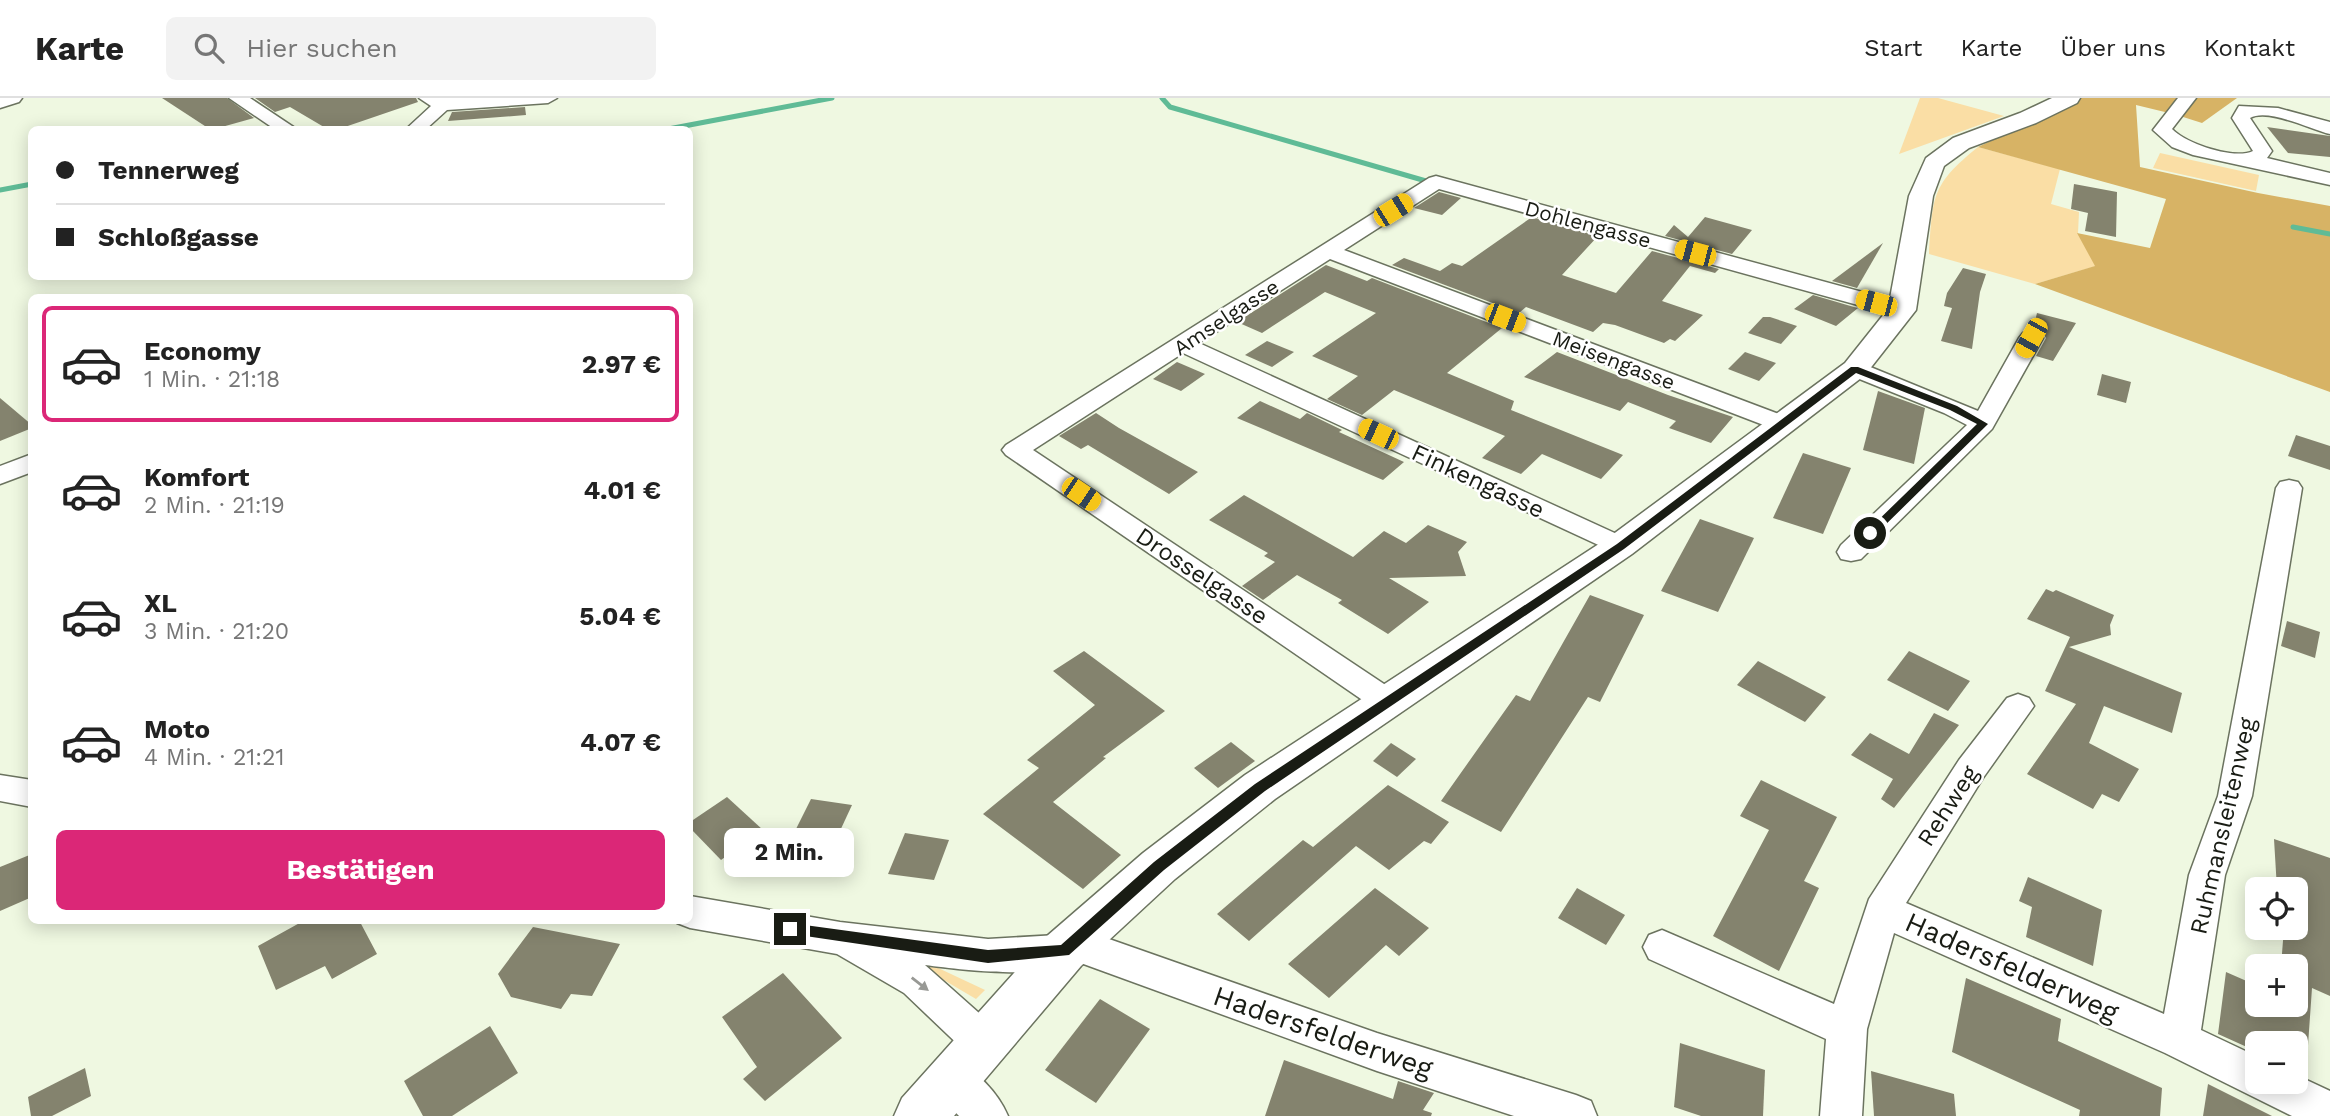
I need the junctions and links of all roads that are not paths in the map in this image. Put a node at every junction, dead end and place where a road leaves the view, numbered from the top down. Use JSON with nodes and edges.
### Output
{"nodes":[{"id":1,"x":13,"y":98,"type":"edge"},
{"id":2,"x":238,"y":98,"type":"edge"},
{"id":3,"x":548,"y":98,"type":"edge"},
{"id":4,"x":2069,"y":98,"type":"edge"},
{"id":5,"x":2187,"y":98,"type":"edge"},
{"id":6,"x":435,"y":102,"type":"edge"},
{"id":7,"x":0,"y":103,"type":"edge"},
{"id":8,"x":283,"y":126,"type":"edge"},
{"id":9,"x":417,"y":126,"type":"edge"},
{"id":10,"x":2330,"y":129,"type":"edge"},
{"id":11,"x":2243,"y":159,"type":"junction"},
{"id":12,"x":2330,"y":179,"type":"edge"},
{"id":13,"x":1436,"y":182,"type":"joint"},
{"id":14,"x":1328,"y":251,"type":"junction"},
{"id":15,"x":1902,"y":310,"type":"junction"},
{"id":16,"x":2031,"y":338,"type":"dead end"},
{"id":17,"x":1184,"y":345,"type":"junction"},
{"id":18,"x":1855,"y":369,"type":"junction"},
{"id":19,"x":1783,"y":424,"type":"junction"},
{"id":20,"x":1983,"y":424,"type":"junction"},
{"id":21,"x":1015,"y":450,"type":"joint"},
{"id":22,"x":28,"y":464,"type":"edge"},
{"id":23,"x":0,"y":476,"type":"edge"},
{"id":24,"x":2288,"y":488,"type":"dead end"},
{"id":25,"x":1620,"y":546,"type":"junction"},
{"id":26,"x":1851,"y":551,"type":"dead end"},
{"id":27,"x":1388,"y":702,"type":"junction"},
{"id":28,"x":2018,"y":706,"type":"dead end"},
{"id":29,"x":0,"y":788,"type":"edge"},
{"id":30,"x":28,"y":793,"type":"edge"},
{"id":31,"x":1882,"y":909,"type":"junction"},
{"id":32,"x":693,"y":913,"type":"edge"},
{"id":33,"x":840,"y":938,"type":"junction"},
{"id":34,"x":1068,"y":947,"type":"junction"},
{"id":35,"x":1662,"y":947,"type":"dead end"},
{"id":36,"x":1847,"y":1029,"type":"junction"},
{"id":37,"x":2179,"y":1040,"type":"junction"},
{"id":38,"x":968,"y":1060,"type":"junction"},
{"id":39,"x":2245,"y":1072,"type":"edge"},
{"id":40,"x":2292,"y":1094,"type":"edge"},
{"id":41,"x":2330,"y":1112,"type":"edge"},
{"id":42,"x":920,"y":1116,"type":"edge"},
{"id":43,"x":987,"y":1116,"type":"edge"},
{"id":44,"x":1576,"y":1116,"type":"edge"},
{"id":45,"x":1841,"y":1116,"type":"edge"}],
"edges":[{"from":1,"to":7,"type":"street"},
{"from":2,"to":8,"type":"street"},
{"from":3,"to":6,"type":"street"},
{"from":4,"to":15,"type":"main road"},
{"from":5,"to":11,"type":"street"},
{"from":6,"to":9,"type":"street"},
{"from":10,"to":11,"type":"street"},
{"from":11,"to":12,"type":"street"},
{"from":13,"to":14,"type":"street","name":"Amselgasse"},
{"from":13,"to":15,"type":"street","name":"Dohlengasse"},
{"from":14,"to":17,"type":"street","name":"Amselgasse"},
{"from":14,"to":19,"type":"street","name":"Meisengasse"},
{"from":15,"to":18,"type":"main road"},
{"from":16,"to":20,"type":"street"},
{"from":17,"to":21,"type":"street","name":"Amselgasse"},
{"from":17,"to":25,"type":"street","name":"Finkengasse"},
{"from":18,"to":19,"type":"main road"},
{"from":18,"to":20,"type":"street"},
{"from":19,"to":25,"type":"main road"},
{"from":20,"to":26,"type":"street"},
{"from":21,"to":27,"type":"street","name":"Drosselgasse"},
{"from":22,"to":23,"type":"street"},
{"from":24,"to":37,"type":"street","name":"Ruhmansleitenweg"},
{"from":25,"to":27,"type":"main road"},
{"from":27,"to":34,"type":"main road"},
{"from":28,"to":31,"type":"street","name":"Rehweg"},
{"from":29,"to":30,"type":"street"},
{"from":31,"to":36,"type":"street","name":"Hadersfelderweg"},
{"from":31,"to":37,"type":"street","name":"Hadersfelderweg"},
{"from":32,"to":33,"type":"street"},
{"from":33,"to":34,"type":"street"},
{"from":33,"to":38,"type":"street","one_way":true},
{"from":34,"to":38,"type":"main road"},
{"from":34,"to":44,"type":"street","name":"Hadersfelderweg"},
{"from":35,"to":36,"type":"street"},
{"from":36,"to":45,"type":"street","name":"Hadersfelderweg"},
{"from":37,"to":39,"type":"street","name":"Hadersfelderweg"},
{"from":38,"to":42,"type":"main road"},
{"from":38,"to":43,"type":"street"},
{"from":40,"to":41,"type":"street"}]}
